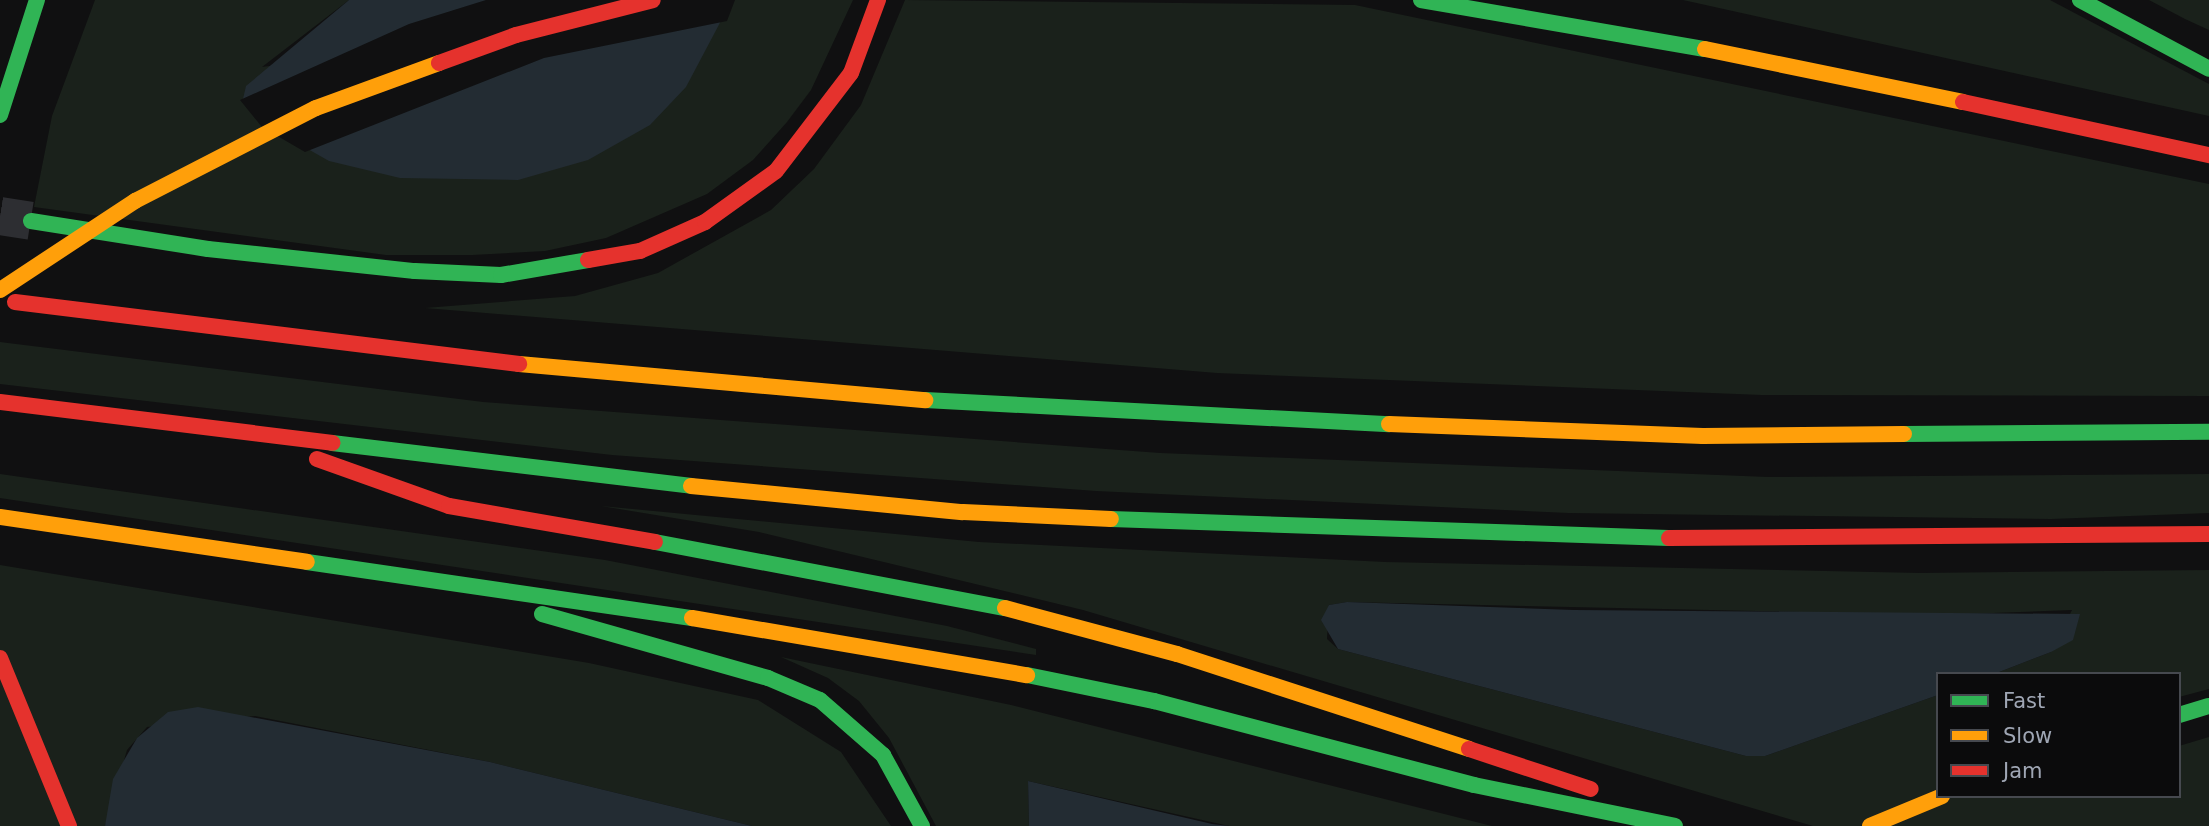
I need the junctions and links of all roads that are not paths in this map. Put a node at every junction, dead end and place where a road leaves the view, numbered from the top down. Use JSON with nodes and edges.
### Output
{"nodes":[{"id":1,"x":37,"y":0,"type":"edge"},
{"id":2,"x":653,"y":0,"type":"edge"},
{"id":3,"x":878,"y":0,"type":"edge"},
{"id":4,"x":1421,"y":0,"type":"edge"},
{"id":5,"x":2080,"y":0,"type":"edge"},
{"id":6,"x":2209,"y":69,"type":"edge"},
{"id":7,"x":0,"y":115,"type":"edge"},
{"id":8,"x":2209,"y":155,"type":"edge"},
{"id":9,"x":31,"y":220,"type":"tunnel mouth"},
{"id":10,"x":0,"y":290,"type":"edge"},
{"id":11,"x":15,"y":302,"type":"dead end"},
{"id":12,"x":0,"y":402,"type":"edge"},
{"id":13,"x":2209,"y":432,"type":"edge"},
{"id":14,"x":252,"y":436,"type":"junction"},
{"id":15,"x":0,"y":517,"type":"edge"},
{"id":16,"x":2209,"y":534,"type":"edge"},
{"id":17,"x":394,"y":574,"type":"junction"},
{"id":18,"x":0,"y":658,"type":"edge"},
{"id":19,"x":2209,"y":706,"type":"edge"},
{"id":20,"x":2181,"y":714,"type":"edge"},
{"id":21,"x":1937,"y":798,"type":"edge"},
{"id":22,"x":69,"y":826,"type":"edge"},
{"id":23,"x":922,"y":826,"type":"edge"},
{"id":24,"x":1675,"y":826,"type":"edge"},
{"id":25,"x":1694,"y":826,"type":"edge"},
{"id":26,"x":1870,"y":826,"type":"edge"}],
"edges":[{"from":1,"to":7,"type":"highway"},
{"from":2,"to":10,"type":"highway","bridge":true},
{"from":3,"to":9,"type":"highway"},
{"from":4,"to":8,"type":"highway"},
{"from":5,"to":6,"type":"highway"},
{"from":11,"to":13,"type":"highway"},
{"from":12,"to":14,"type":"highway"},
{"from":14,"to":16,"type":"highway"},
{"from":14,"to":25,"type":"highway"},
{"from":15,"to":17,"type":"highway"},
{"from":17,"to":23,"type":"highway"},
{"from":17,"to":24,"type":"highway"},
{"from":18,"to":22,"type":"highway"},
{"from":19,"to":20,"type":"highway"},
{"from":21,"to":26,"type":"highway"}]}
